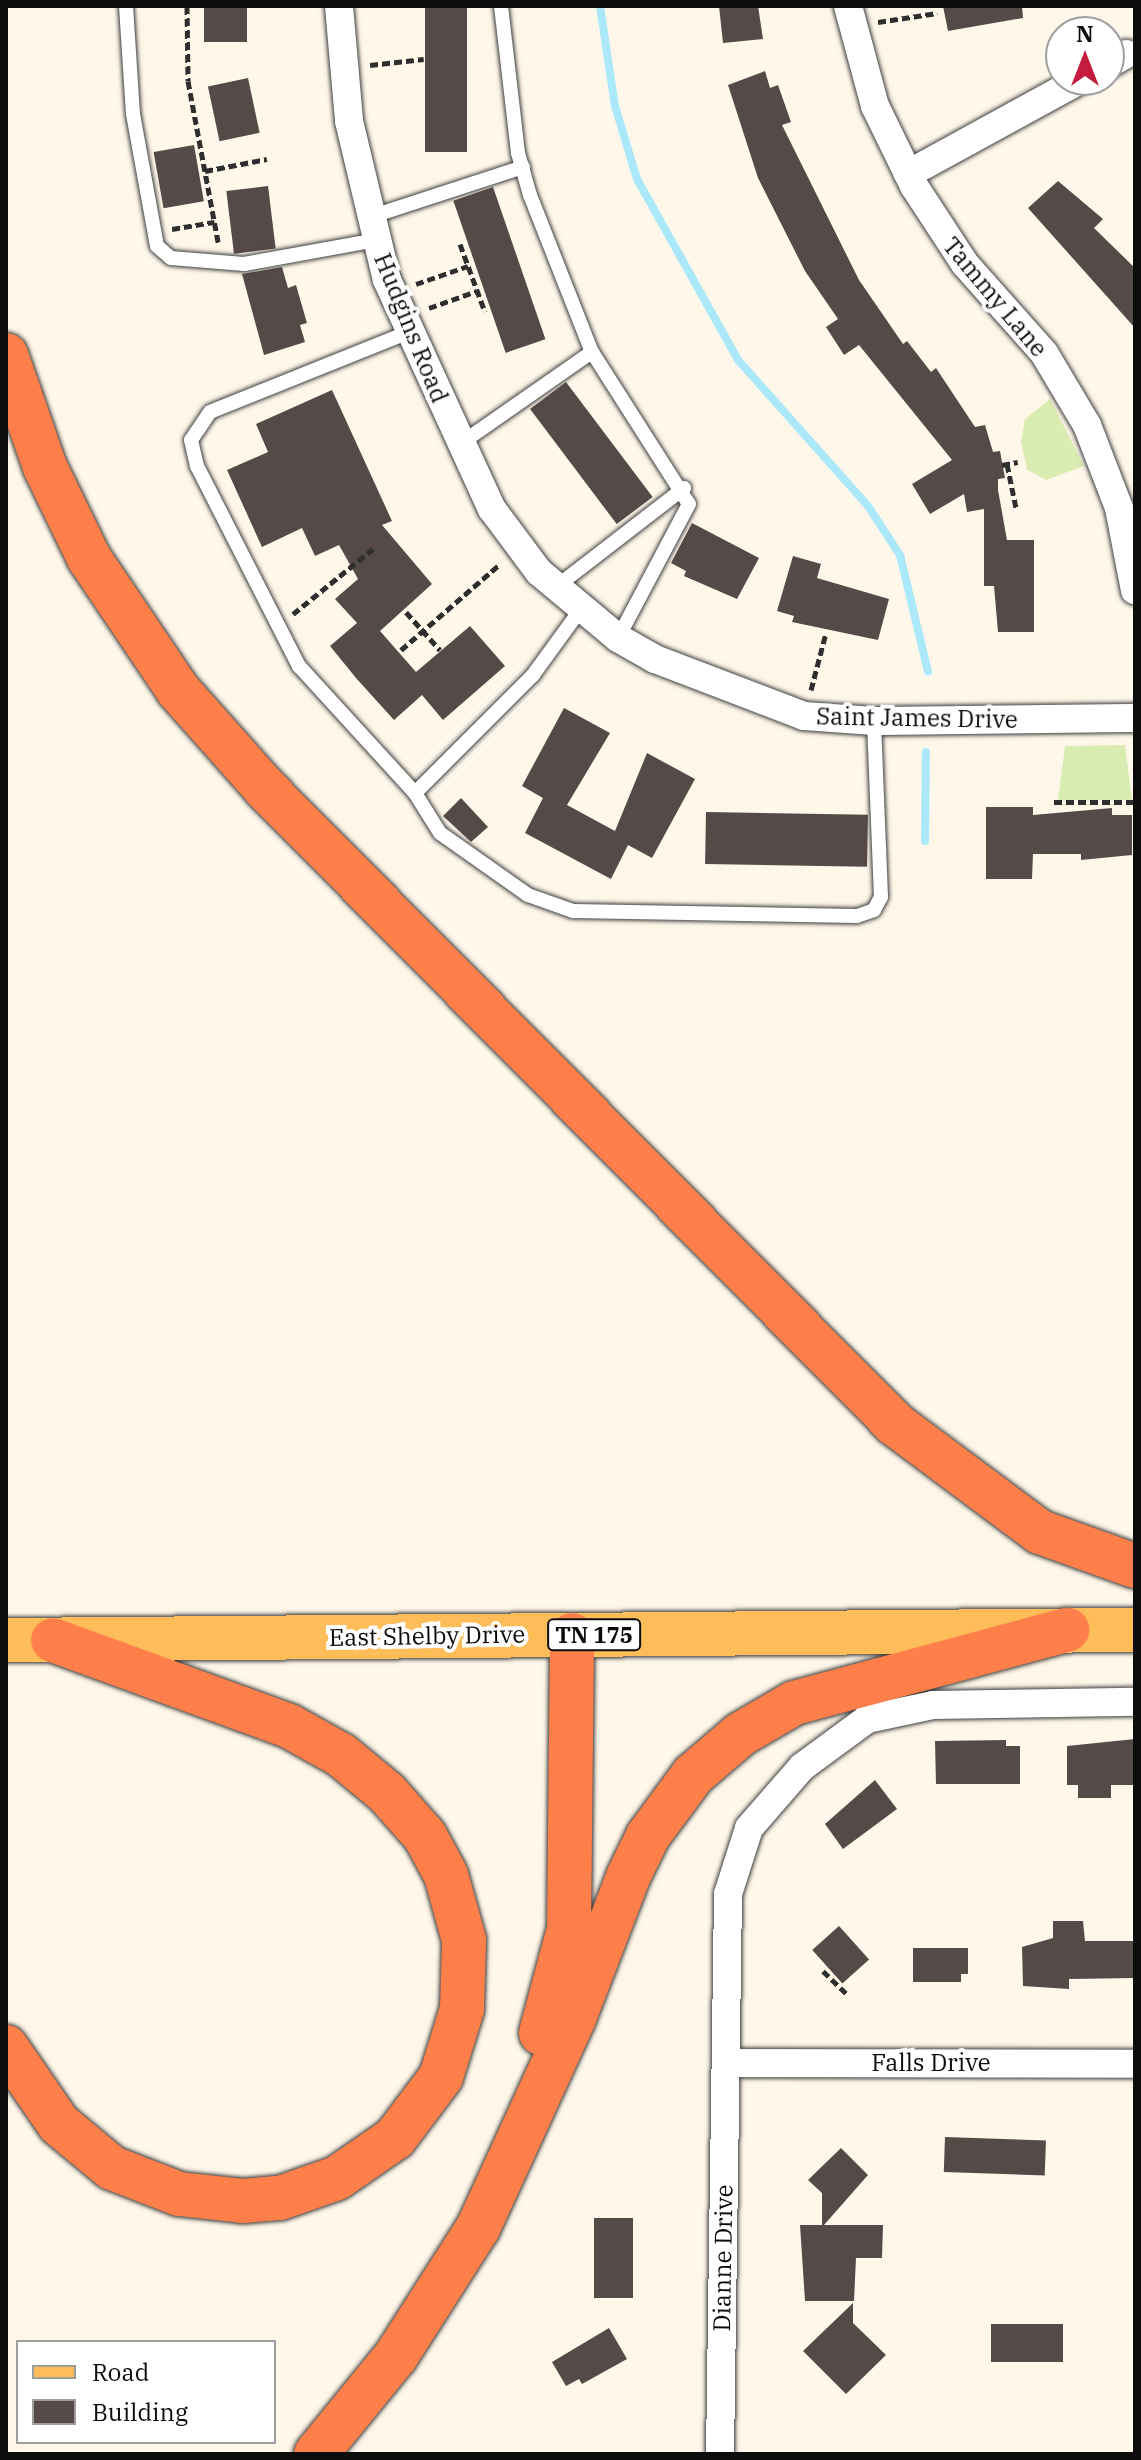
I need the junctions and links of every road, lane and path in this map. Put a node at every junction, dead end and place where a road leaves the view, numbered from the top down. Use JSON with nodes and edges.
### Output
{"nodes":[{"id":1,"x":126,"y":6,"type":"edge"},
{"id":2,"x":187,"y":6,"type":"edge"},
{"id":3,"x":339,"y":6,"type":"edge"},
{"id":4,"x":501,"y":6,"type":"edge"},
{"id":5,"x":937,"y":13,"type":"dead end"},
{"id":6,"x":850,"y":16,"type":"edge"},
{"id":7,"x":424,"y":59,"type":"dead end"},
{"id":8,"x":342,"y":69,"type":"junction"},
{"id":9,"x":1051,"y":96,"type":"edge"},
{"id":10,"x":267,"y":159,"type":"dead end"},
{"id":11,"x":523,"y":167,"type":"junction"},
{"id":12,"x":205,"y":171,"type":"junction"},
{"id":13,"x":908,"y":174,"type":"junction"},
{"id":14,"x":214,"y":222,"type":"junction"},
{"id":15,"x":373,"y":228,"type":"junction"},
{"id":16,"x":154,"y":232,"type":"junction"},
{"id":17,"x":460,"y":244,"type":"dead end"},
{"id":18,"x":222,"y":264,"type":"junction"},
{"id":19,"x":468,"y":266,"type":"junction"},
{"id":20,"x":477,"y":291,"type":"junction"},
{"id":21,"x":485,"y":312,"type":"dead end"},
{"id":22,"x":401,"y":314,"type":"junction"},
{"id":23,"x":592,"y":352,"type":"junction"},
{"id":24,"x":6,"y":355,"type":"edge"},
{"id":25,"x":460,"y":444,"type":"junction"},
{"id":26,"x":1018,"y":462,"type":"dead end"},
{"id":27,"x":684,"y":488,"type":"junction"},
{"id":28,"x":1016,"y":508,"type":"dead end"},
{"id":29,"x":373,"y":549,"type":"dead end"},
{"id":30,"x":520,"y":550,"type":"junction"},
{"id":31,"x":556,"y":587,"type":"junction"},
{"id":32,"x":1135,"y":590,"type":"edge"},
{"id":33,"x":581,"y":609,"type":"junction"},
{"id":34,"x":406,"y":612,"type":"dead end"},
{"id":35,"x":277,"y":622,"type":"junction"},
{"id":36,"x":423,"y":630,"type":"junction"},
{"id":37,"x":826,"y":633,"type":"dead end"},
{"id":38,"x":618,"y":638,"type":"junction"},
{"id":39,"x":401,"y":650,"type":"dead end"},
{"id":40,"x":440,"y":650,"type":"dead end"},
{"id":41,"x":804,"y":716,"type":"junction"},
{"id":42,"x":1135,"y":718,"type":"edge"},
{"id":43,"x":874,"y":721,"type":"junction"},
{"id":44,"x":415,"y":793,"type":"junction"},
{"id":45,"x":1054,"y":802,"type":"dead end"},
{"id":46,"x":1135,"y":802,"type":"edge"},
{"id":47,"x":1135,"y":1566,"type":"edge"},
{"id":48,"x":1067,"y":1630,"type":"junction"},
{"id":49,"x":1135,"y":1630,"type":"edge"},
{"id":50,"x":572,"y":1635,"type":"junction"},
{"id":51,"x":6,"y":1640,"type":"edge"},
{"id":52,"x":53,"y":1640,"type":"junction"},
{"id":53,"x":1135,"y":1702,"type":"edge"},
{"id":54,"x":823,"y":1971,"type":"dead end"},
{"id":55,"x":849,"y":1996,"type":"dead end"},
{"id":56,"x":6,"y":2047,"type":"edge"},
{"id":57,"x":726,"y":2063,"type":"junction"},
{"id":58,"x":1135,"y":2064,"type":"edge"},
{"id":59,"x":500,"y":2182,"type":"junction"},
{"id":60,"x":316,"y":2454,"type":"edge"},
{"id":61,"x":720,"y":2454,"type":"edge"}],
"edges":[{"from":1,"to":16,"type":"lane"},
{"from":2,"to":12,"type":"path"},
{"from":3,"to":8,"type":"street","name":"Hudgins Road"},
{"from":4,"to":11,"type":"lane"},
{"from":5,"to":6,"type":"path"},
{"from":6,"to":13,"type":"street","name":"Tammy Lane"},
{"from":7,"to":8,"type":"path"},
{"from":8,"to":15,"type":"street","name":"Hudgins Road"},
{"from":9,"to":13,"type":"street"},
{"from":10,"to":12,"type":"path"},
{"from":11,"to":15,"type":"lane"},
{"from":11,"to":23,"type":"lane"},
{"from":12,"to":14,"type":"path"},
{"from":13,"to":32,"type":"street","name":"Tammy Lane"},
{"from":14,"to":16,"type":"path"},
{"from":14,"to":18,"type":"path"},
{"from":15,"to":18,"type":"lane"},
{"from":15,"to":22,"type":"street","name":"Hudgins Road"},
{"from":16,"to":18,"type":"lane"},
{"from":17,"to":19,"type":"path"},
{"from":19,"to":20,"type":"path"},
{"from":19,"to":22,"type":"path"},
{"from":20,"to":21,"type":"path"},
{"from":20,"to":22,"type":"path"},
{"from":22,"to":25,"type":"street","name":"Hudgins Road"},
{"from":22,"to":35,"type":"lane"},
{"from":23,"to":25,"type":"lane"},
{"from":23,"to":27,"type":"lane"},
{"from":24,"to":47,"type":"highway"},
{"from":25,"to":30,"type":"street","name":"Hudgins Road"},
{"from":26,"to":28,"type":"path"},
{"from":27,"to":31,"type":"lane"},
{"from":27,"to":38,"type":"lane"},
{"from":29,"to":35,"type":"path"},
{"from":30,"to":31,"type":"street","name":"Hudgins Road"},
{"from":30,"to":36,"type":"path"},
{"from":31,"to":33,"type":"street","name":"Hudgins Road"},
{"from":33,"to":38,"type":"street","name":"Saint James Drive"},
{"from":33,"to":44,"type":"lane"},
{"from":34,"to":36,"type":"path"},
{"from":35,"to":44,"type":"lane"},
{"from":36,"to":39,"type":"path"},
{"from":36,"to":40,"type":"path"},
{"from":37,"to":41,"type":"path"},
{"from":38,"to":41,"type":"street","name":"Saint James Drive"},
{"from":41,"to":43,"type":"street","name":"Saint James Drive"},
{"from":42,"to":43,"type":"street","name":"Saint James Drive"},
{"from":43,"to":44,"type":"lane"},
{"from":45,"to":46,"type":"path"},
{"from":48,"to":49,"type":"main road","name":"East Shelby Drive","number":"TN 175"},
{"from":48,"to":50,"type":"main road","name":"East Shelby Drive","number":"TN 175"},
{"from":48,"to":59,"type":"highway"},
{"from":50,"to":52,"type":"main road","name":"East Shelby Drive","number":"TN 175"},
{"from":50,"to":59,"type":"highway"},
{"from":51,"to":52,"type":"main road","name":"East Shelby Drive","number":"TN 175"},
{"from":52,"to":56,"type":"highway"},
{"from":53,"to":57,"type":"street","name":"Dianne Drive"},
{"from":54,"to":55,"type":"path"},
{"from":57,"to":58,"type":"street","name":"Falls Drive"},
{"from":57,"to":61,"type":"street","name":"Dianne Drive"},
{"from":59,"to":60,"type":"highway"}]}
